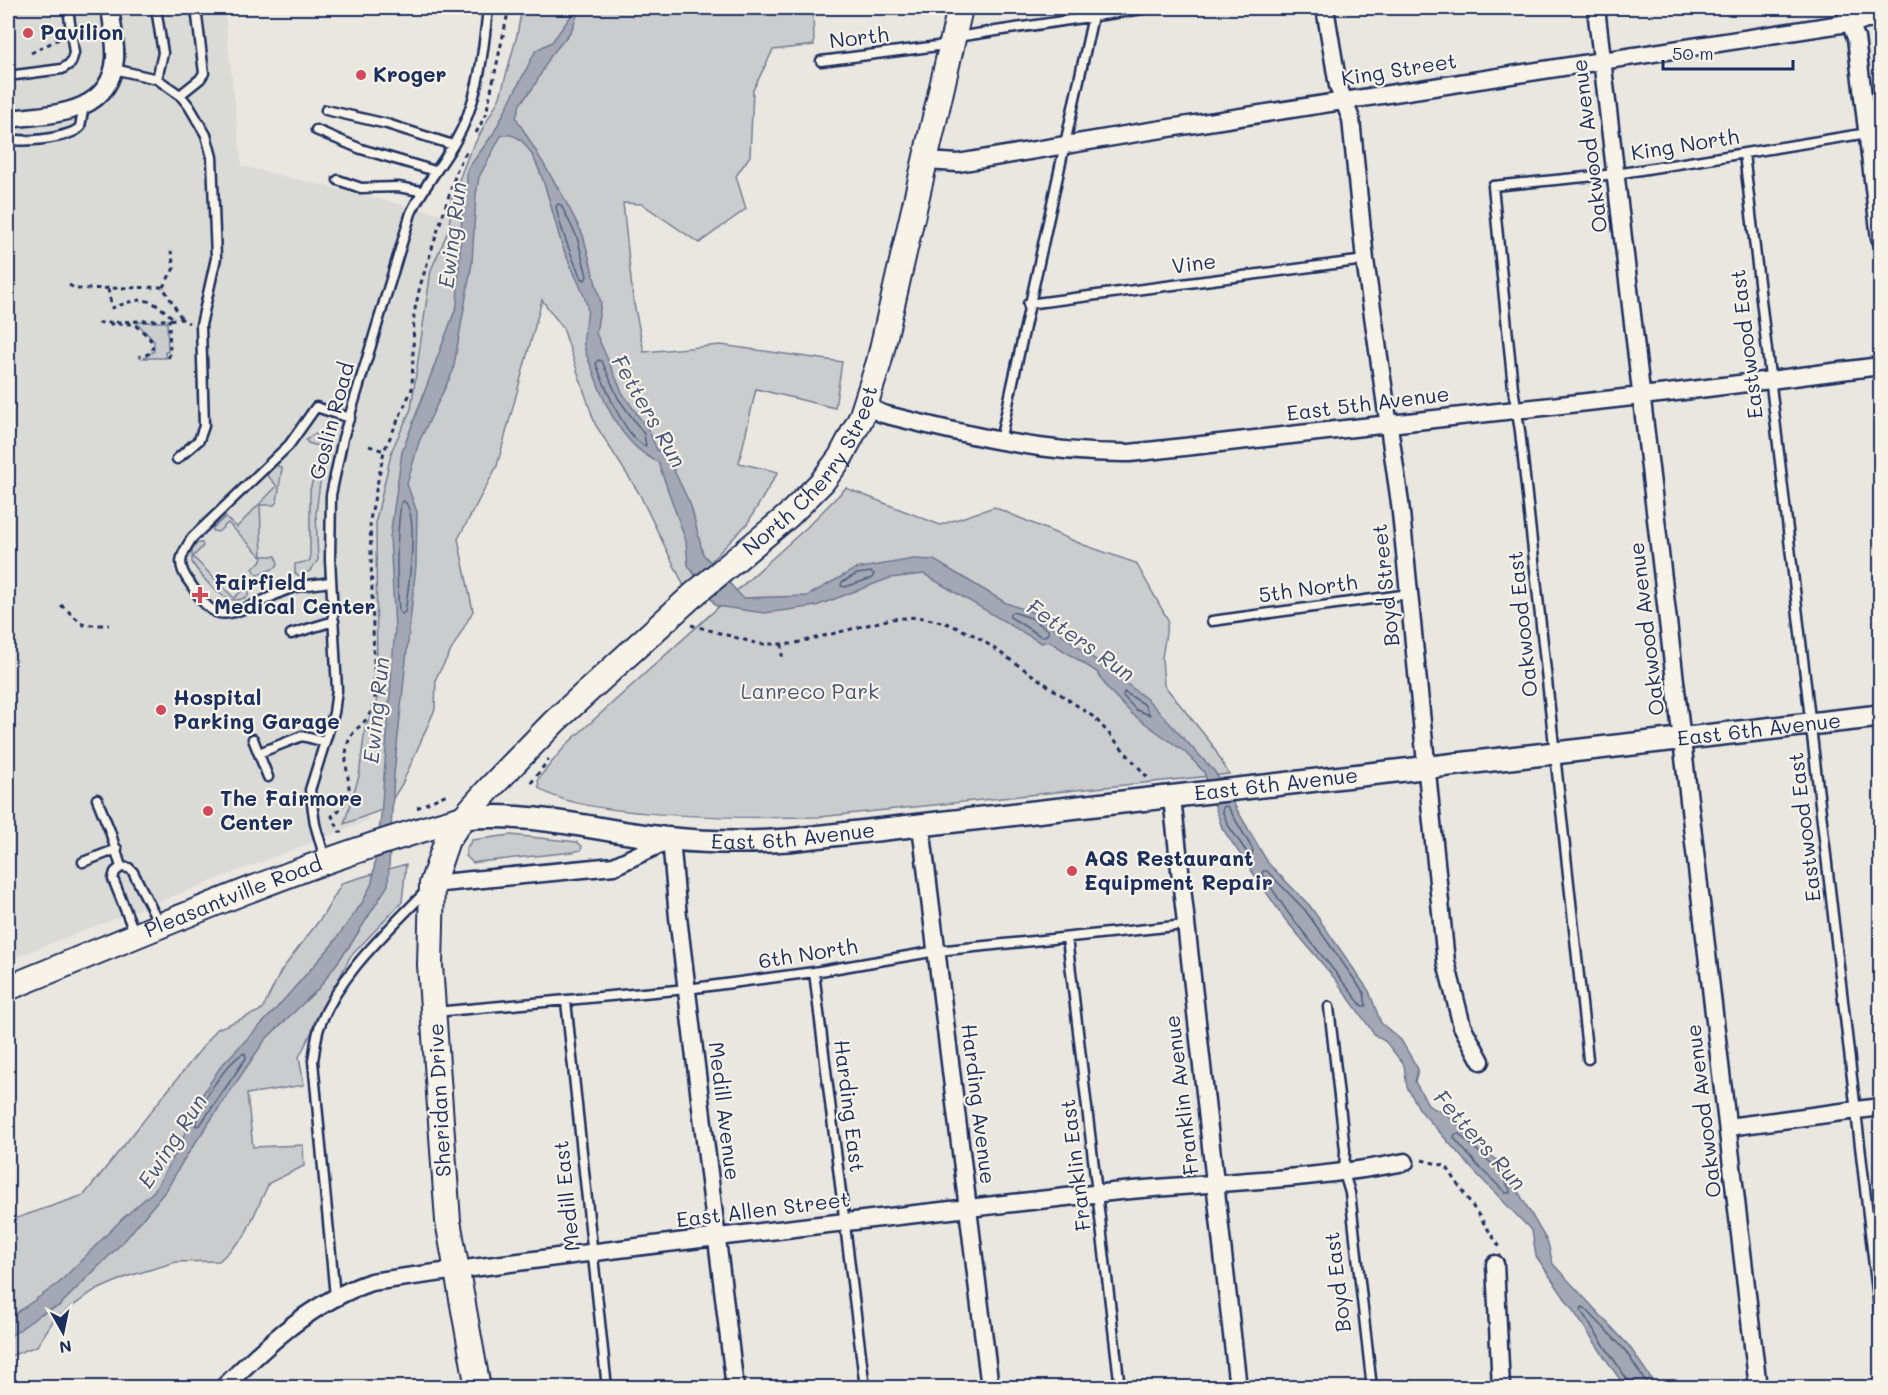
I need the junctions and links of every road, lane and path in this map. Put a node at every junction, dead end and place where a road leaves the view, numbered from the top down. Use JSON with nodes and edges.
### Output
{"nodes":[{"id":1,"x":68,"y":8,"type":"edge"},
{"id":2,"x":110,"y":8,"type":"edge"},
{"id":3,"x":156,"y":8,"type":"edge"},
{"id":4,"x":196,"y":8,"type":"edge"},
{"id":5,"x":488,"y":8,"type":"edge"},
{"id":6,"x":509,"y":8,"type":"edge"},
{"id":7,"x":960,"y":8,"type":"edge"},
{"id":8,"x":1149,"y":8,"type":"edge"},
{"id":9,"x":1325,"y":8,"type":"edge"},
{"id":10,"x":1596,"y":8,"type":"edge"},
{"id":11,"x":1847,"y":14,"type":"edge"},
{"id":12,"x":1093,"y":16,"type":"junction"},
{"id":13,"x":1881,"y":18,"type":"edge"},
{"id":14,"x":72,"y":37,"type":"junction"},
{"id":15,"x":952,"y":41,"type":"junction"},
{"id":16,"x":30,"y":53,"type":"dead end"},
{"id":17,"x":821,"y":61,"type":"dead end"},
{"id":18,"x":1603,"y":61,"type":"junction"},
{"id":19,"x":114,"y":69,"type":"junction"},
{"id":20,"x":8,"y":76,"type":"edge"},
{"id":21,"x":157,"y":79,"type":"junction"},
{"id":22,"x":180,"y":95,"type":"junction"},
{"id":23,"x":1342,"y":102,"type":"junction"},
{"id":24,"x":84,"y":106,"type":"junction"},
{"id":25,"x":326,"y":110,"type":"dead end"},
{"id":26,"x":8,"y":119,"type":"edge"},
{"id":27,"x":316,"y":130,"type":"dead end"},
{"id":28,"x":1874,"y":132,"type":"edge"},
{"id":29,"x":8,"y":138,"type":"edge"},
{"id":30,"x":1066,"y":144,"type":"junction"},
{"id":31,"x":453,"y":145,"type":"junction"},
{"id":32,"x":1744,"y":154,"type":"junction"},
{"id":33,"x":926,"y":161,"type":"junction"},
{"id":34,"x":435,"y":171,"type":"junction"},
{"id":35,"x":1616,"y":174,"type":"junction"},
{"id":36,"x":338,"y":180,"type":"dead end"},
{"id":37,"x":1494,"y":186,"type":"joint"},
{"id":38,"x":422,"y":191,"type":"junction"},
{"id":39,"x":1881,"y":238,"type":"edge"},
{"id":40,"x":171,"y":251,"type":"dead end"},
{"id":41,"x":1365,"y":260,"type":"junction"},
{"id":42,"x":69,"y":285,"type":"dead end"},
{"id":43,"x":164,"y":287,"type":"junction"},
{"id":44,"x":108,"y":289,"type":"junction"},
{"id":45,"x":1028,"y":304,"type":"junction"},
{"id":46,"x":175,"y":319,"type":"junction"},
{"id":47,"x":169,"y":320,"type":"junction"},
{"id":48,"x":98,"y":323,"type":"dead end"},
{"id":49,"x":109,"y":323,"type":"junction"},
{"id":50,"x":139,"y":357,"type":"dead end"},
{"id":51,"x":168,"y":358,"type":"dead end"},
{"id":52,"x":1881,"y":366,"type":"edge"},
{"id":53,"x":1769,"y":381,"type":"junction"},
{"id":54,"x":1642,"y":395,"type":"junction"},
{"id":55,"x":866,"y":406,"type":"junction"},
{"id":56,"x":1516,"y":409,"type":"junction"},
{"id":57,"x":350,"y":418,"type":"junction"},
{"id":58,"x":1389,"y":424,"type":"junction"},
{"id":59,"x":1000,"y":442,"type":"junction"},
{"id":60,"x":369,"y":446,"type":"dead end"},
{"id":61,"x":384,"y":451,"type":"junction"},
{"id":62,"x":177,"y":459,"type":"dead end"},
{"id":63,"x":331,"y":582,"type":"junction"},
{"id":64,"x":1409,"y":594,"type":"junction"},
{"id":65,"x":61,"y":605,"type":"dead end"},
{"id":66,"x":334,"y":621,"type":"junction"},
{"id":67,"x":1212,"y":621,"type":"dead end"},
{"id":68,"x":109,"y":625,"type":"dead end"},
{"id":69,"x":682,"y":632,"type":"dead end"},
{"id":70,"x":291,"y":634,"type":"dead end"},
{"id":71,"x":782,"y":644,"type":"junction"},
{"id":72,"x":782,"y":657,"type":"dead end"},
{"id":73,"x":1881,"y":716,"type":"edge"},
{"id":74,"x":1810,"y":724,"type":"junction"},
{"id":75,"x":253,"y":739,"type":"dead end"},
{"id":76,"x":1683,"y":739,"type":"junction"},
{"id":77,"x":325,"y":742,"type":"junction"},
{"id":78,"x":554,"y":752,"type":"dead end"},
{"id":79,"x":259,"y":753,"type":"junction"},
{"id":80,"x":1555,"y":754,"type":"junction"},
{"id":81,"x":1426,"y":768,"type":"junction"},
{"id":82,"x":268,"y":777,"type":"dead end"},
{"id":83,"x":531,"y":783,"type":"dead end"},
{"id":84,"x":449,"y":793,"type":"dead end"},
{"id":85,"x":1173,"y":793,"type":"junction"},
{"id":86,"x":97,"y":799,"type":"dead end"},
{"id":87,"x":462,"y":818,"type":"junction"},
{"id":88,"x":417,"y":819,"type":"junction"},
{"id":89,"x":921,"y":826,"type":"junction"},
{"id":90,"x":671,"y":839,"type":"junction"},
{"id":91,"x":117,"y":849,"type":"junction"},
{"id":92,"x":339,"y":850,"type":"junction"},
{"id":93,"x":83,"y":862,"type":"dead end"},
{"id":94,"x":121,"y":867,"type":"junction"},
{"id":95,"x":432,"y":884,"type":"junction"},
{"id":96,"x":1185,"y":925,"type":"junction"},
{"id":97,"x":160,"y":927,"type":"junction"},
{"id":98,"x":136,"y":937,"type":"junction"},
{"id":99,"x":1067,"y":938,"type":"junction"},
{"id":100,"x":937,"y":951,"type":"junction"},
{"id":101,"x":814,"y":972,"type":"junction"},
{"id":102,"x":8,"y":988,"type":"edge"},
{"id":103,"x":687,"y":989,"type":"junction"},
{"id":104,"x":566,"y":1001,"type":"junction"},
{"id":105,"x":1329,"y":1007,"type":"dead end"},
{"id":106,"x":435,"y":1012,"type":"junction"},
{"id":107,"x":1588,"y":1059,"type":"dead end"},
{"id":108,"x":1481,"y":1061,"type":"dead end"},
{"id":109,"x":1881,"y":1107,"type":"edge"},
{"id":110,"x":1857,"y":1110,"type":"junction"},
{"id":111,"x":1728,"y":1126,"type":"junction"},
{"id":112,"x":1405,"y":1161,"type":"joint"},
{"id":113,"x":1344,"y":1173,"type":"junction"},
{"id":114,"x":1215,"y":1182,"type":"junction"},
{"id":115,"x":1098,"y":1193,"type":"junction"},
{"id":116,"x":969,"y":1208,"type":"junction"},
{"id":117,"x":845,"y":1223,"type":"junction"},
{"id":118,"x":717,"y":1238,"type":"junction"},
{"id":119,"x":591,"y":1254,"type":"junction"},
{"id":120,"x":1500,"y":1260,"type":"joint"},
{"id":121,"x":456,"y":1271,"type":"junction"},
{"id":122,"x":335,"y":1297,"type":"junction"},
{"id":123,"x":1881,"y":1317,"type":"edge"},
{"id":124,"x":223,"y":1388,"type":"edge"},
{"id":125,"x":478,"y":1388,"type":"edge"},
{"id":126,"x":607,"y":1388,"type":"edge"},
{"id":127,"x":735,"y":1388,"type":"edge"},
{"id":128,"x":865,"y":1388,"type":"edge"},
{"id":129,"x":990,"y":1388,"type":"edge"},
{"id":130,"x":1119,"y":1388,"type":"edge"},
{"id":131,"x":1238,"y":1388,"type":"edge"},
{"id":132,"x":1372,"y":1388,"type":"edge"},
{"id":133,"x":1501,"y":1388,"type":"edge"},
{"id":134,"x":1758,"y":1388,"type":"edge"}],
"edges":[{"from":1,"to":14,"type":"lane"},
{"from":2,"to":19,"type":"street"},
{"from":3,"to":21,"type":"lane"},
{"from":4,"to":22,"type":"lane"},
{"from":5,"to":31,"type":"lane","name":"Goslin Road"},
{"from":6,"to":61,"type":"path"},
{"from":7,"to":15,"type":"main road","name":"North Cherry Street"},
{"from":8,"to":12,"type":"lane","name":"North"},
{"from":9,"to":23,"type":"street"},
{"from":10,"to":18,"type":"street","name":"Oakwood Avenue"},
{"from":11,"to":13,"type":"street","name":"King Street"},
{"from":11,"to":18,"type":"street","name":"King Street"},
{"from":11,"to":28,"type":"street"},
{"from":12,"to":15,"type":"lane","name":"North"},
{"from":12,"to":30,"type":"lane"},
{"from":14,"to":16,"type":"path"},
{"from":14,"to":20,"type":"lane"},
{"from":15,"to":17,"type":"lane","name":"North"},
{"from":15,"to":33,"type":"main road","name":"North Cherry Street"},
{"from":18,"to":23,"type":"street","name":"King Street"},
{"from":18,"to":35,"type":"street","name":"Oakwood Avenue"},
{"from":19,"to":21,"type":"lane"},
{"from":19,"to":24,"type":"street"},
{"from":21,"to":22,"type":"lane"},
{"from":22,"to":62,"type":"lane"},
{"from":23,"to":30,"type":"street","name":"King Street"},
{"from":23,"to":41,"type":"street","name":"Boyd Street"},
{"from":24,"to":26,"type":"street"},
{"from":24,"to":29,"type":"lane"},
{"from":25,"to":31,"type":"lane"},
{"from":27,"to":34,"type":"lane"},
{"from":28,"to":32,"type":"lane","name":"King North"},
{"from":28,"to":39,"type":"street"},
{"from":30,"to":33,"type":"street","name":"King Street"},
{"from":30,"to":45,"type":"lane"},
{"from":31,"to":34,"type":"lane","name":"Goslin Road"},
{"from":32,"to":35,"type":"lane","name":"King North"},
{"from":32,"to":53,"type":"lane","name":"Eastwood East"},
{"from":33,"to":55,"type":"main road","name":"North Cherry Street"},
{"from":34,"to":38,"type":"lane","name":"Goslin Road"},
{"from":35,"to":37,"type":"lane","name":"King North"},
{"from":35,"to":54,"type":"street","name":"Oakwood Avenue"},
{"from":36,"to":38,"type":"lane"},
{"from":37,"to":56,"type":"lane","name":"Oakwood East"},
{"from":38,"to":57,"type":"lane","name":"Goslin Road"},
{"from":40,"to":43,"type":"path"},
{"from":41,"to":45,"type":"lane","name":"Vine"},
{"from":41,"to":58,"type":"street","name":"Boyd Street"},
{"from":42,"to":44,"type":"path"},
{"from":43,"to":44,"type":"path"},
{"from":43,"to":46,"type":"path"},
{"from":44,"to":46,"type":"path"},
{"from":45,"to":59,"type":"lane"},
{"from":46,"to":47,"type":"path"},
{"from":47,"to":49,"type":"path"},
{"from":47,"to":51,"type":"path"},
{"from":48,"to":49,"type":"path"},
{"from":49,"to":50,"type":"path"},
{"from":52,"to":53,"type":"street","name":"East 5th Avenue"},
{"from":53,"to":54,"type":"street","name":"East 5th Avenue"},
{"from":53,"to":74,"type":"lane","name":"Eastwood East"},
{"from":54,"to":56,"type":"street","name":"East 5th Avenue"},
{"from":54,"to":76,"type":"street","name":"Oakwood Avenue"},
{"from":55,"to":59,"type":"street","name":"East 5th Avenue"},
{"from":55,"to":87,"type":"main road","name":"North Cherry Street"},
{"from":56,"to":58,"type":"street","name":"East 5th Avenue"},
{"from":56,"to":80,"type":"lane","name":"Oakwood East"},
{"from":57,"to":63,"type":"lane","name":"Goslin Road"},
{"from":57,"to":63,"type":"lane"},
{"from":58,"to":59,"type":"street","name":"East 5th Avenue"},
{"from":58,"to":64,"type":"street","name":"Boyd Street"},
{"from":60,"to":61,"type":"path"},
{"from":61,"to":92,"type":"path"},
{"from":63,"to":66,"type":"lane","name":"Goslin Road"},
{"from":64,"to":67,"type":"lane","name":"5th North"},
{"from":64,"to":81,"type":"street","name":"Boyd Street"},
{"from":65,"to":68,"type":"path"},
{"from":66,"to":70,"type":"lane"},
{"from":66,"to":77,"type":"lane","name":"Goslin Road"},
{"from":69,"to":71,"type":"path"},
{"from":71,"to":72,"type":"path"},
{"from":71,"to":85,"type":"path"},
{"from":73,"to":74,"type":"street","name":"East 6th Avenue"},
{"from":74,"to":76,"type":"street","name":"East 6th Avenue"},
{"from":74,"to":110,"type":"lane","name":"Eastwood East"},
{"from":75,"to":79,"type":"lane"},
{"from":76,"to":80,"type":"street","name":"East 6th Avenue"},
{"from":76,"to":111,"type":"street","name":"Oakwood Avenue"},
{"from":77,"to":79,"type":"lane"},
{"from":77,"to":92,"type":"lane","name":"Goslin Road"},
{"from":78,"to":83,"type":"path"},
{"from":79,"to":82,"type":"lane"},
{"from":80,"to":81,"type":"street","name":"East 6th Avenue"},
{"from":80,"to":107,"type":"lane","name":"Oakwood East"},
{"from":81,"to":85,"type":"street","name":"East 6th Avenue"},
{"from":81,"to":108,"type":"street","name":"Boyd Street"},
{"from":84,"to":88,"type":"path"},
{"from":85,"to":89,"type":"street","name":"East 6th Avenue"},
{"from":85,"to":96,"type":"street","name":"Franklin Avenue"},
{"from":86,"to":91,"type":"lane"},
{"from":87,"to":88,"type":"main road","name":"Pleasantville Road"},
{"from":87,"to":90,"type":"street","name":"East 6th Avenue"},
{"from":87,"to":95,"type":"main road","name":"Sheridan Drive"},
{"from":88,"to":92,"type":"main road","name":"Pleasantville Road"},
{"from":89,"to":90,"type":"street","name":"East 6th Avenue"},
{"from":89,"to":100,"type":"street","name":"Harding Avenue"},
{"from":90,"to":95,"type":"street","name":"East 6th Avenue"},
{"from":90,"to":103,"type":"street","name":"Medill Avenue"},
{"from":91,"to":93,"type":"lane"},
{"from":91,"to":94,"type":"lane"},
{"from":92,"to":97,"type":"main road","name":"Pleasantville Road"},
{"from":94,"to":97,"type":"lane"},
{"from":94,"to":98,"type":"lane"},
{"from":95,"to":106,"type":"main road","name":"Sheridan Drive"},
{"from":95,"to":122,"type":"lane"},
{"from":96,"to":99,"type":"lane","name":"6th North"},
{"from":96,"to":114,"type":"street","name":"Franklin Avenue"},
{"from":97,"to":98,"type":"main road","name":"Pleasantville Road"},
{"from":98,"to":102,"type":"main road","name":"Pleasantville Road"},
{"from":99,"to":100,"type":"lane","name":"6th North"},
{"from":99,"to":115,"type":"lane","name":"Franklin East"},
{"from":100,"to":101,"type":"lane","name":"6th North"},
{"from":100,"to":116,"type":"street","name":"Harding Avenue"},
{"from":101,"to":103,"type":"lane","name":"6th North"},
{"from":101,"to":117,"type":"lane","name":"Harding East"},
{"from":103,"to":104,"type":"lane","name":"6th North"},
{"from":103,"to":118,"type":"street","name":"Medill Avenue"},
{"from":104,"to":106,"type":"lane","name":"6th North"},
{"from":104,"to":119,"type":"lane","name":"Medill East"},
{"from":105,"to":113,"type":"lane","name":"Boyd East"},
{"from":106,"to":121,"type":"main road","name":"Sheridan Drive"},
{"from":109,"to":110,"type":"street"},
{"from":110,"to":111,"type":"street"},
{"from":110,"to":123,"type":"lane","name":"Eastwood East"},
{"from":111,"to":134,"type":"street","name":"Oakwood Avenue"},
{"from":112,"to":113,"type":"street","name":"East Allen Street"},
{"from":112,"to":120,"type":"path"},
{"from":113,"to":114,"type":"street","name":"East Allen Street"},
{"from":113,"to":132,"type":"lane","name":"Boyd East"},
{"from":114,"to":115,"type":"street","name":"East Allen Street"},
{"from":114,"to":131,"type":"street","name":"Franklin Avenue"},
{"from":115,"to":116,"type":"street","name":"East Allen Street"},
{"from":115,"to":130,"type":"lane","name":"Franklin East"},
{"from":116,"to":117,"type":"street","name":"East Allen Street"},
{"from":116,"to":129,"type":"street","name":"Harding Avenue"},
{"from":117,"to":118,"type":"street","name":"East Allen Street"},
{"from":117,"to":128,"type":"lane","name":"Harding East"},
{"from":118,"to":119,"type":"street","name":"East Allen Street"},
{"from":118,"to":127,"type":"street","name":"Medill Avenue"},
{"from":119,"to":121,"type":"street","name":"East Allen Street"},
{"from":119,"to":126,"type":"lane","name":"Medill East"},
{"from":120,"to":133,"type":"street"},
{"from":121,"to":122,"type":"street","name":"East Allen Street"},
{"from":121,"to":125,"type":"main road","name":"Sheridan Drive"},
{"from":122,"to":124,"type":"street","name":"East Allen Street"}]}
